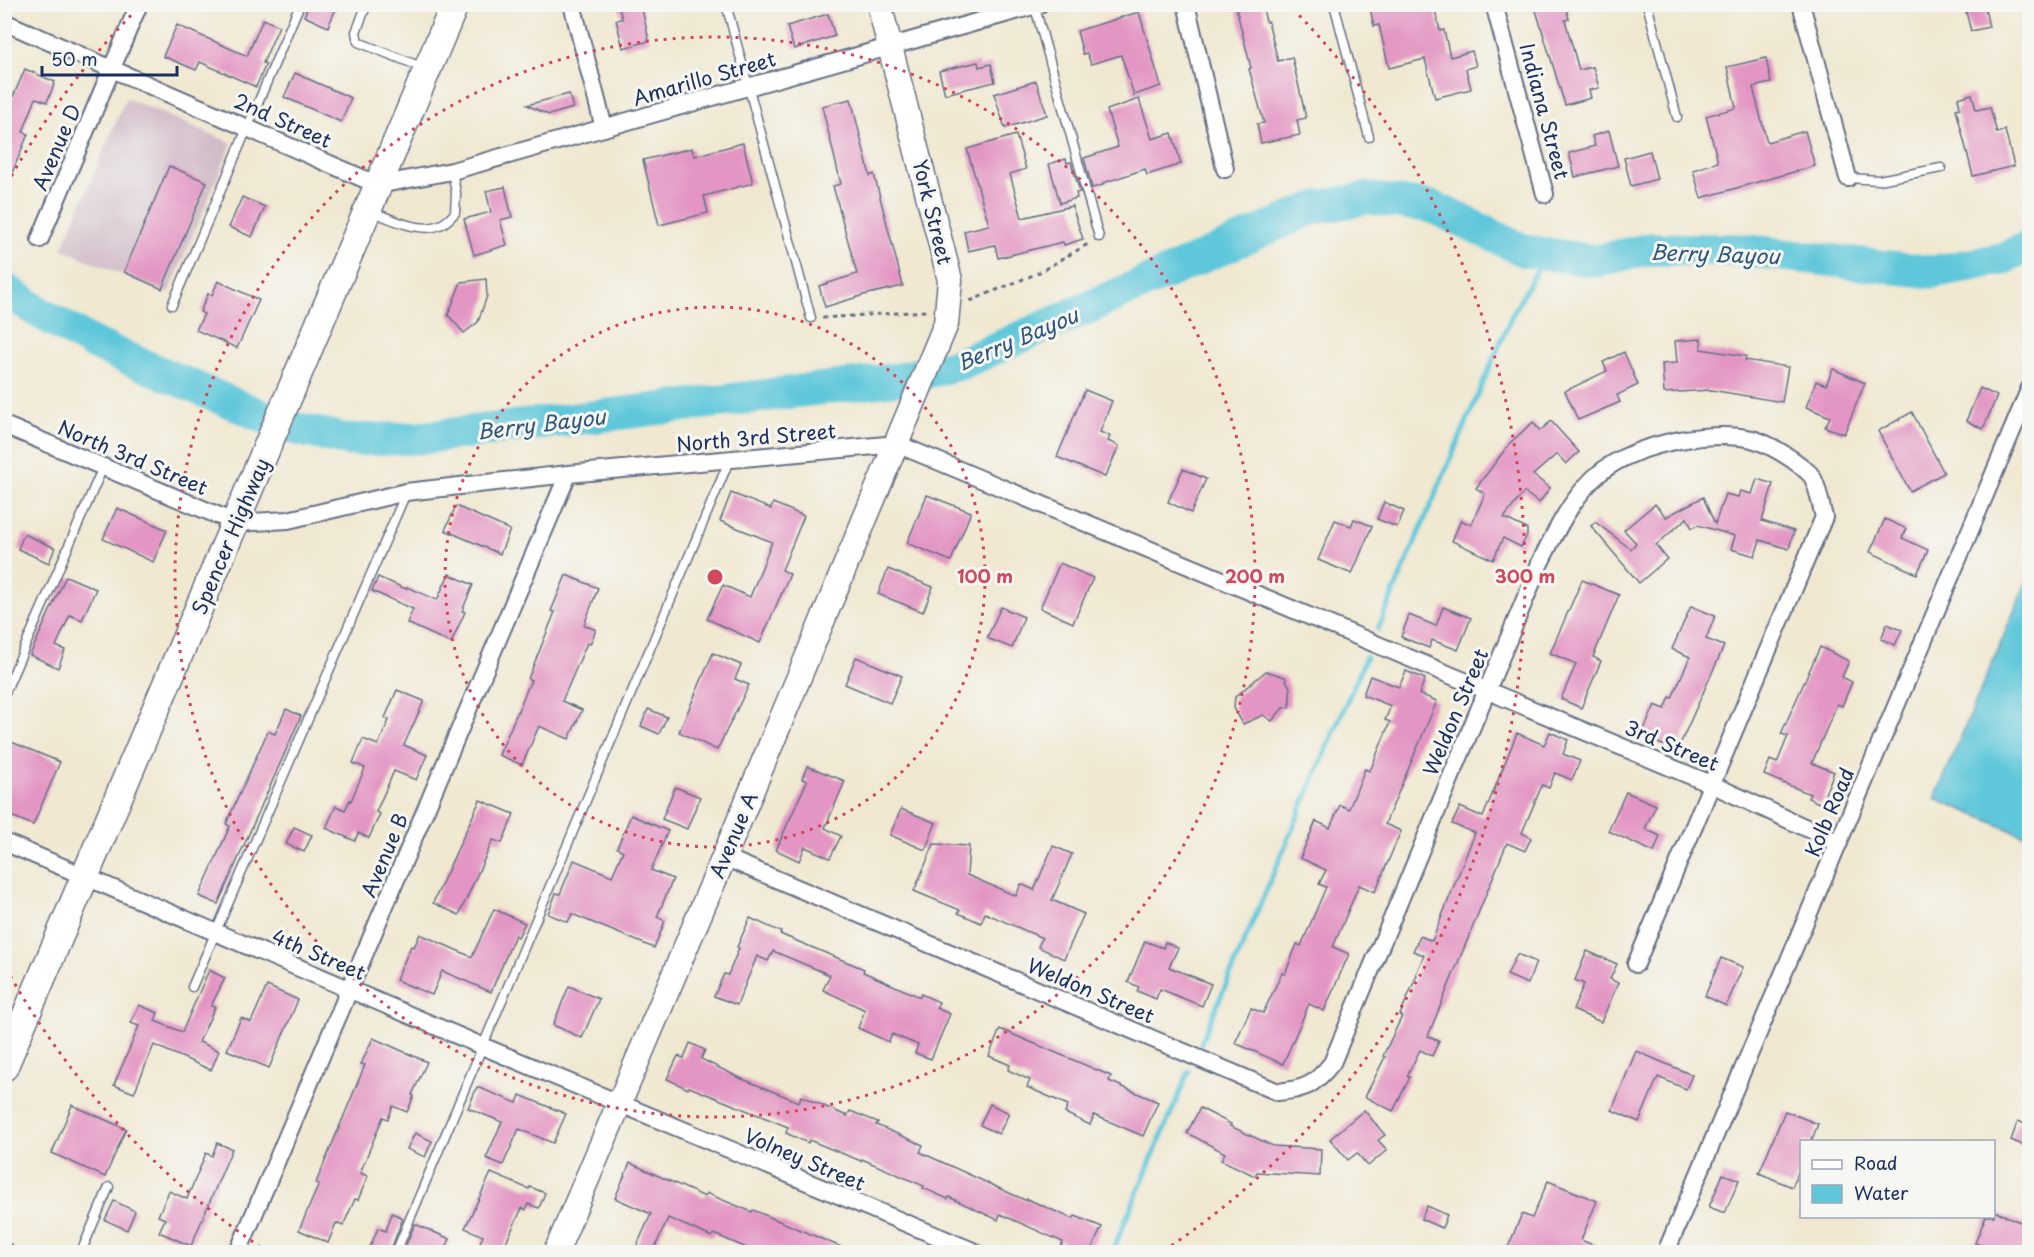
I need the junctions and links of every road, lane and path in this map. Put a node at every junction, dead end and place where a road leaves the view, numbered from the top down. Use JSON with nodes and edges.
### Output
{"nodes":[{"id":1,"x":139,"y":4,"type":"edge"},
{"id":2,"x":300,"y":4,"type":"edge"},
{"id":3,"x":367,"y":4,"type":"edge"},
{"id":4,"x":572,"y":4,"type":"edge"},
{"id":5,"x":726,"y":4,"type":"edge"},
{"id":6,"x":879,"y":4,"type":"edge"},
{"id":7,"x":1186,"y":4,"type":"edge"},
{"id":8,"x":1334,"y":4,"type":"edge"},
{"id":9,"x":1494,"y":4,"type":"edge"},
{"id":10,"x":1647,"y":4,"type":"edge"},
{"id":11,"x":1801,"y":4,"type":"edge"},
{"id":12,"x":1036,"y":5,"type":"edge"},
{"id":13,"x":450,"y":6,"type":"edge"},
{"id":14,"x":4,"y":22,"type":"edge"},
{"id":15,"x":891,"y":47,"type":"junction"},
{"id":16,"x":112,"y":68,"type":"junction"},
{"id":17,"x":427,"y":69,"type":"junction"},
{"id":18,"x":748,"y":87,"type":"junction"},
{"id":19,"x":1677,"y":117,"type":"dead end"},
{"id":20,"x":248,"y":128,"type":"junction"},
{"id":21,"x":604,"y":128,"type":"junction"},
{"id":22,"x":1369,"y":137,"type":"dead end"},
{"id":23,"x":1941,"y":168,"type":"dead end"},
{"id":24,"x":1225,"y":169,"type":"dead end"},
{"id":25,"x":452,"y":171,"type":"junction"},
{"id":26,"x":1848,"y":178,"type":"joint"},
{"id":27,"x":378,"y":185,"type":"junction"},
{"id":28,"x":1545,"y":194,"type":"dead end"},
{"id":29,"x":368,"y":210,"type":"junction"},
{"id":30,"x":1099,"y":237,"type":"joint"},
{"id":31,"x":40,"y":239,"type":"dead end"},
{"id":32,"x":172,"y":304,"type":"dead end"},
{"id":33,"x":947,"y":317,"type":"junction"},
{"id":34,"x":811,"y":318,"type":"joint"},
{"id":35,"x":2030,"y":388,"type":"edge"},
{"id":36,"x":907,"y":417,"type":"joint"},
{"id":37,"x":4,"y":425,"type":"edge"},
{"id":38,"x":897,"y":444,"type":"junction"},
{"id":39,"x":729,"y":461,"type":"junction"},
{"id":40,"x":103,"y":467,"type":"junction"},
{"id":41,"x":568,"y":474,"type":"junction"},
{"id":42,"x":406,"y":492,"type":"junction"},
{"id":43,"x":236,"y":523,"type":"junction"},
{"id":44,"x":1487,"y":690,"type":"junction"},
{"id":45,"x":4,"y":695,"type":"edge"},
{"id":46,"x":1713,"y":785,"type":"junction"},
{"id":47,"x":4,"y":842,"type":"edge"},
{"id":48,"x":1839,"y":843,"type":"junction"},
{"id":49,"x":724,"y":858,"type":"junction"},
{"id":50,"x":86,"y":876,"type":"junction"},
{"id":51,"x":215,"y":933,"type":"junction"},
{"id":52,"x":1636,"y":964,"type":"dead end"},
{"id":53,"x":192,"y":987,"type":"dead end"},
{"id":54,"x":350,"y":990,"type":"junction"},
{"id":55,"x":482,"y":1046,"type":"junction"},
{"id":56,"x":4,"y":1067,"type":"edge"},
{"id":57,"x":619,"y":1103,"type":"junction"},
{"id":58,"x":109,"y":1187,"type":"dead end"},
{"id":59,"x":81,"y":1252,"type":"edge"},
{"id":60,"x":238,"y":1252,"type":"edge"},
{"id":61,"x":396,"y":1252,"type":"edge"},
{"id":62,"x":556,"y":1252,"type":"edge"},
{"id":63,"x":975,"y":1252,"type":"edge"},
{"id":64,"x":1666,"y":1252,"type":"edge"}],
"edges":[{"from":1,"to":16,"type":"street","name":"Avenue D"},
{"from":2,"to":20,"type":"lane"},
{"from":3,"to":17,"type":"lane"},
{"from":4,"to":21,"type":"street"},
{"from":5,"to":18,"type":"lane"},
{"from":6,"to":15,"type":"street","name":"York Street"},
{"from":7,"to":24,"type":"street"},
{"from":8,"to":22,"type":"lane"},
{"from":9,"to":28,"type":"street","name":"Indiana Street"},
{"from":10,"to":19,"type":"lane"},
{"from":11,"to":26,"type":"street"},
{"from":12,"to":15,"type":"street","name":"Amarillo Street"},
{"from":12,"to":30,"type":"lane"},
{"from":13,"to":17,"type":"main road","name":"Spencer Highway"},
{"from":14,"to":16,"type":"street","name":"2nd Street"},
{"from":15,"to":18,"type":"street","name":"Amarillo Street"},
{"from":15,"to":33,"type":"street","name":"York Street"},
{"from":16,"to":20,"type":"street","name":"2nd Street"},
{"from":16,"to":31,"type":"street","name":"Avenue D"},
{"from":17,"to":27,"type":"main road","name":"Spencer Highway"},
{"from":18,"to":21,"type":"street","name":"Amarillo Street"},
{"from":18,"to":34,"type":"lane"},
{"from":20,"to":27,"type":"street","name":"2nd Street"},
{"from":20,"to":32,"type":"lane"},
{"from":21,"to":25,"type":"street","name":"Amarillo Street"},
{"from":23,"to":26,"type":"lane"},
{"from":25,"to":27,"type":"street","name":"Amarillo Street"},
{"from":25,"to":29,"type":"lane"},
{"from":27,"to":29,"type":"main road","name":"Spencer Highway"},
{"from":29,"to":43,"type":"main road","name":"Spencer Highway"},
{"from":30,"to":33,"type":"path"},
{"from":33,"to":34,"type":"path"},
{"from":33,"to":36,"type":"street","name":"York Street"},
{"from":35,"to":48,"type":"street","name":"Kolb Road"},
{"from":36,"to":38,"type":"street","name":"Avenue A"},
{"from":37,"to":40,"type":"street","name":"North 3rd Street"},
{"from":38,"to":39,"type":"street","name":"North 3rd Street"},
{"from":38,"to":44,"type":"street","name":"North 3rd Street"},
{"from":38,"to":49,"type":"street","name":"Avenue A"},
{"from":39,"to":41,"type":"street","name":"North 3rd Street"},
{"from":39,"to":55,"type":"lane"},
{"from":40,"to":43,"type":"street","name":"North 3rd Street"},
{"from":40,"to":45,"type":"lane"},
{"from":41,"to":42,"type":"street","name":"North 3rd Street"},
{"from":41,"to":54,"type":"street","name":"Avenue B"},
{"from":42,"to":43,"type":"street","name":"North 3rd Street"},
{"from":42,"to":51,"type":"lane"},
{"from":43,"to":50,"type":"main road","name":"Spencer Highway"},
{"from":44,"to":46,"type":"street","name":"3rd Street"},
{"from":44,"to":46,"type":"street","name":"Weldon Street"},
{"from":44,"to":49,"type":"street","name":"Weldon Street"},
{"from":46,"to":48,"type":"street","name":"3rd Street"},
{"from":46,"to":52,"type":"street","name":"Weldon Street"},
{"from":47,"to":50,"type":"street","name":"4th Street"},
{"from":48,"to":64,"type":"street","name":"Kolb Road"},
{"from":49,"to":57,"type":"street","name":"Avenue A"},
{"from":50,"to":51,"type":"street","name":"4th Street"},
{"from":50,"to":56,"type":"main road","name":"Spencer Highway"},
{"from":51,"to":53,"type":"lane"},
{"from":51,"to":54,"type":"street","name":"4th Street"},
{"from":54,"to":55,"type":"street","name":"4th Street"},
{"from":54,"to":60,"type":"street","name":"Avenue B"},
{"from":55,"to":57,"type":"street","name":"4th Street"},
{"from":55,"to":61,"type":"lane"},
{"from":57,"to":62,"type":"street","name":"Avenue A"},
{"from":57,"to":63,"type":"street","name":"Volney Street"},
{"from":58,"to":59,"type":"lane"}]}
